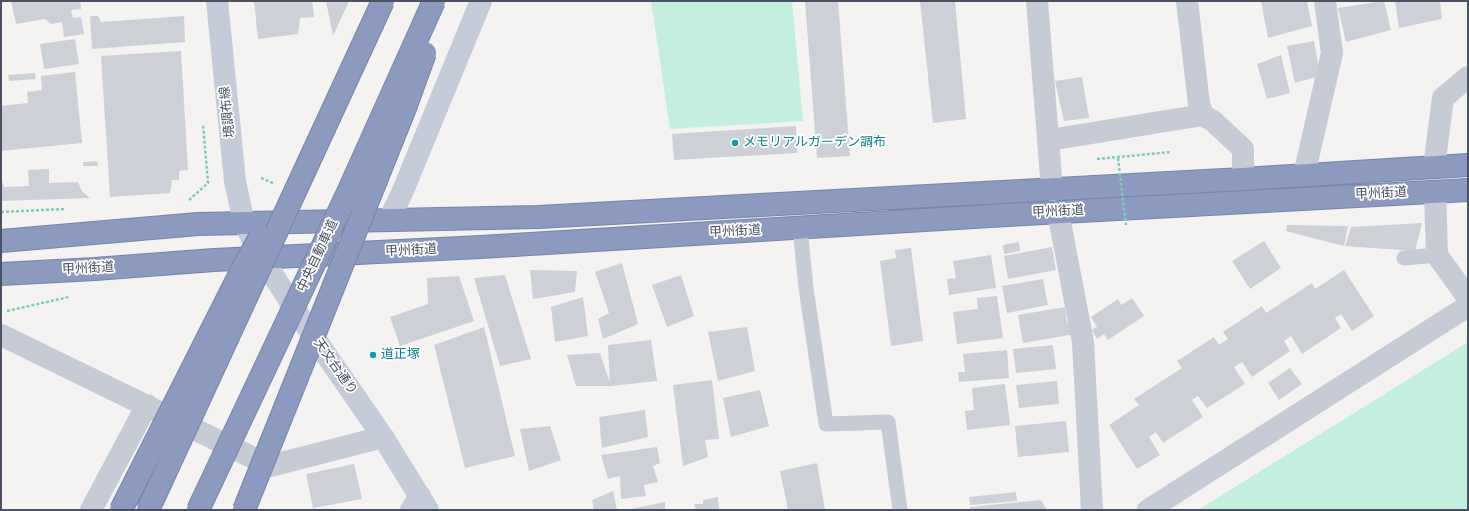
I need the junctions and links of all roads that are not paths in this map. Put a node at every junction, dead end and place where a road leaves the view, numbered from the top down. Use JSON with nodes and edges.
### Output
{"nodes":[{"id":1,"x":217,"y":1,"type":"edge"},
{"id":2,"x":383,"y":1,"type":"edge"},
{"id":3,"x":434,"y":1,"type":"edge"},
{"id":4,"x":443,"y":1,"type":"edge"},
{"id":5,"x":481,"y":1,"type":"edge"},
{"id":6,"x":1037,"y":1,"type":"edge"},
{"id":7,"x":1187,"y":1,"type":"edge"},
{"id":8,"x":1325,"y":1,"type":"edge"},
{"id":9,"x":1468,"y":77,"type":"edge"},
{"id":10,"x":341,"y":93,"type":"junction"},
{"id":11,"x":1203,"y":115,"type":"junction"},
{"id":12,"x":1049,"y":140,"type":"junction"},
{"id":13,"x":1468,"y":165,"type":"edge"},
{"id":14,"x":1434,"y":167,"type":"junction"},
{"id":15,"x":1304,"y":175,"type":"junction"},
{"id":16,"x":1244,"y":179,"type":"junction"},
{"id":17,"x":1052,"y":190,"type":"junction"},
{"id":18,"x":1468,"y":190,"type":"edge"},
{"id":19,"x":1435,"y":192,"type":"junction"},
{"id":20,"x":1058,"y":212,"type":"junction"},
{"id":21,"x":389,"y":220,"type":"junction"},
{"id":22,"x":244,"y":222,"type":"junction"},
{"id":23,"x":800,"y":228,"type":"junction"},
{"id":24,"x":1,"y":241,"type":"edge"},
{"id":25,"x":1437,"y":255,"type":"junction"},
{"id":26,"x":262,"y":258,"type":"junction"},
{"id":27,"x":1404,"y":258,"type":"dead end"},
{"id":28,"x":95,"y":269,"type":"junction"},
{"id":29,"x":1,"y":274,"type":"edge"},
{"id":30,"x":1,"y":289,"type":"edge"},
{"id":31,"x":1468,"y":298,"type":"edge"},
{"id":32,"x":1468,"y":306,"type":"edge"},
{"id":33,"x":1,"y":335,"type":"edge"},
{"id":34,"x":146,"y":405,"type":"junction"},
{"id":35,"x":383,"y":437,"type":"junction"},
{"id":36,"x":420,"y":505,"type":"edge"},
{"id":37,"x":91,"y":510,"type":"edge"},
{"id":38,"x":121,"y":510,"type":"edge"},
{"id":39,"x":148,"y":510,"type":"edge"},
{"id":40,"x":198,"y":510,"type":"edge"},
{"id":41,"x":244,"y":510,"type":"edge"},
{"id":42,"x":900,"y":510,"type":"edge"},
{"id":43,"x":1092,"y":510,"type":"edge"},
{"id":44,"x":1148,"y":510,"type":"edge"}],
"edges":[{"from":1,"to":22,"type":"main road","name":"境調布線"},
{"from":2,"to":10,"type":"highway","bridge":true},
{"from":3,"to":40,"type":"highway","name":"中央自動車道","bridge":true},
{"from":4,"to":41,"type":"highway","bridge":true},
{"from":5,"to":21,"type":"main road"},
{"from":6,"to":12,"type":"street"},
{"from":7,"to":11,"type":"street"},
{"from":8,"to":15,"type":"street"},
{"from":9,"to":14,"type":"street"},
{"from":10,"to":38,"type":"highway","bridge":true},
{"from":10,"to":39,"type":"highway","bridge":true},
{"from":11,"to":12,"type":"street"},
{"from":11,"to":16,"type":"street"},
{"from":12,"to":17,"type":"street"},
{"from":13,"to":14,"type":"highway","name":"甲州街道"},
{"from":14,"to":15,"type":"highway","name":"甲州街道"},
{"from":15,"to":16,"type":"highway","name":"甲州街道"},
{"from":16,"to":17,"type":"highway","name":"甲州街道"},
{"from":17,"to":21,"type":"highway","name":"甲州街道"},
{"from":18,"to":19,"type":"highway","name":"甲州街道"},
{"from":19,"to":20,"type":"highway","name":"甲州街道"},
{"from":19,"to":25,"type":"street"},
{"from":20,"to":23,"type":"highway","name":"甲州街道"},
{"from":20,"to":43,"type":"street"},
{"from":21,"to":22,"type":"highway","name":"甲州街道"},
{"from":22,"to":24,"type":"highway","name":"甲州街道"},
{"from":22,"to":26,"type":"main road","name":"天文台通り"},
{"from":23,"to":26,"type":"highway","name":"甲州街道"},
{"from":23,"to":42,"type":"lane"},
{"from":25,"to":27,"type":"lane"},
{"from":25,"to":31,"type":"street"},
{"from":26,"to":28,"type":"highway","name":"甲州街道"},
{"from":26,"to":35,"type":"main road","name":"天文台通り"},
{"from":28,"to":29,"type":"highway","name":"甲州街道"},
{"from":28,"to":30,"type":"highway"},
{"from":32,"to":44,"type":"street"},
{"from":33,"to":34,"type":"street"},
{"from":34,"to":35,"type":"street"},
{"from":34,"to":37,"type":"street"},
{"from":35,"to":36,"type":"main road","name":"天文台通り"}]}
